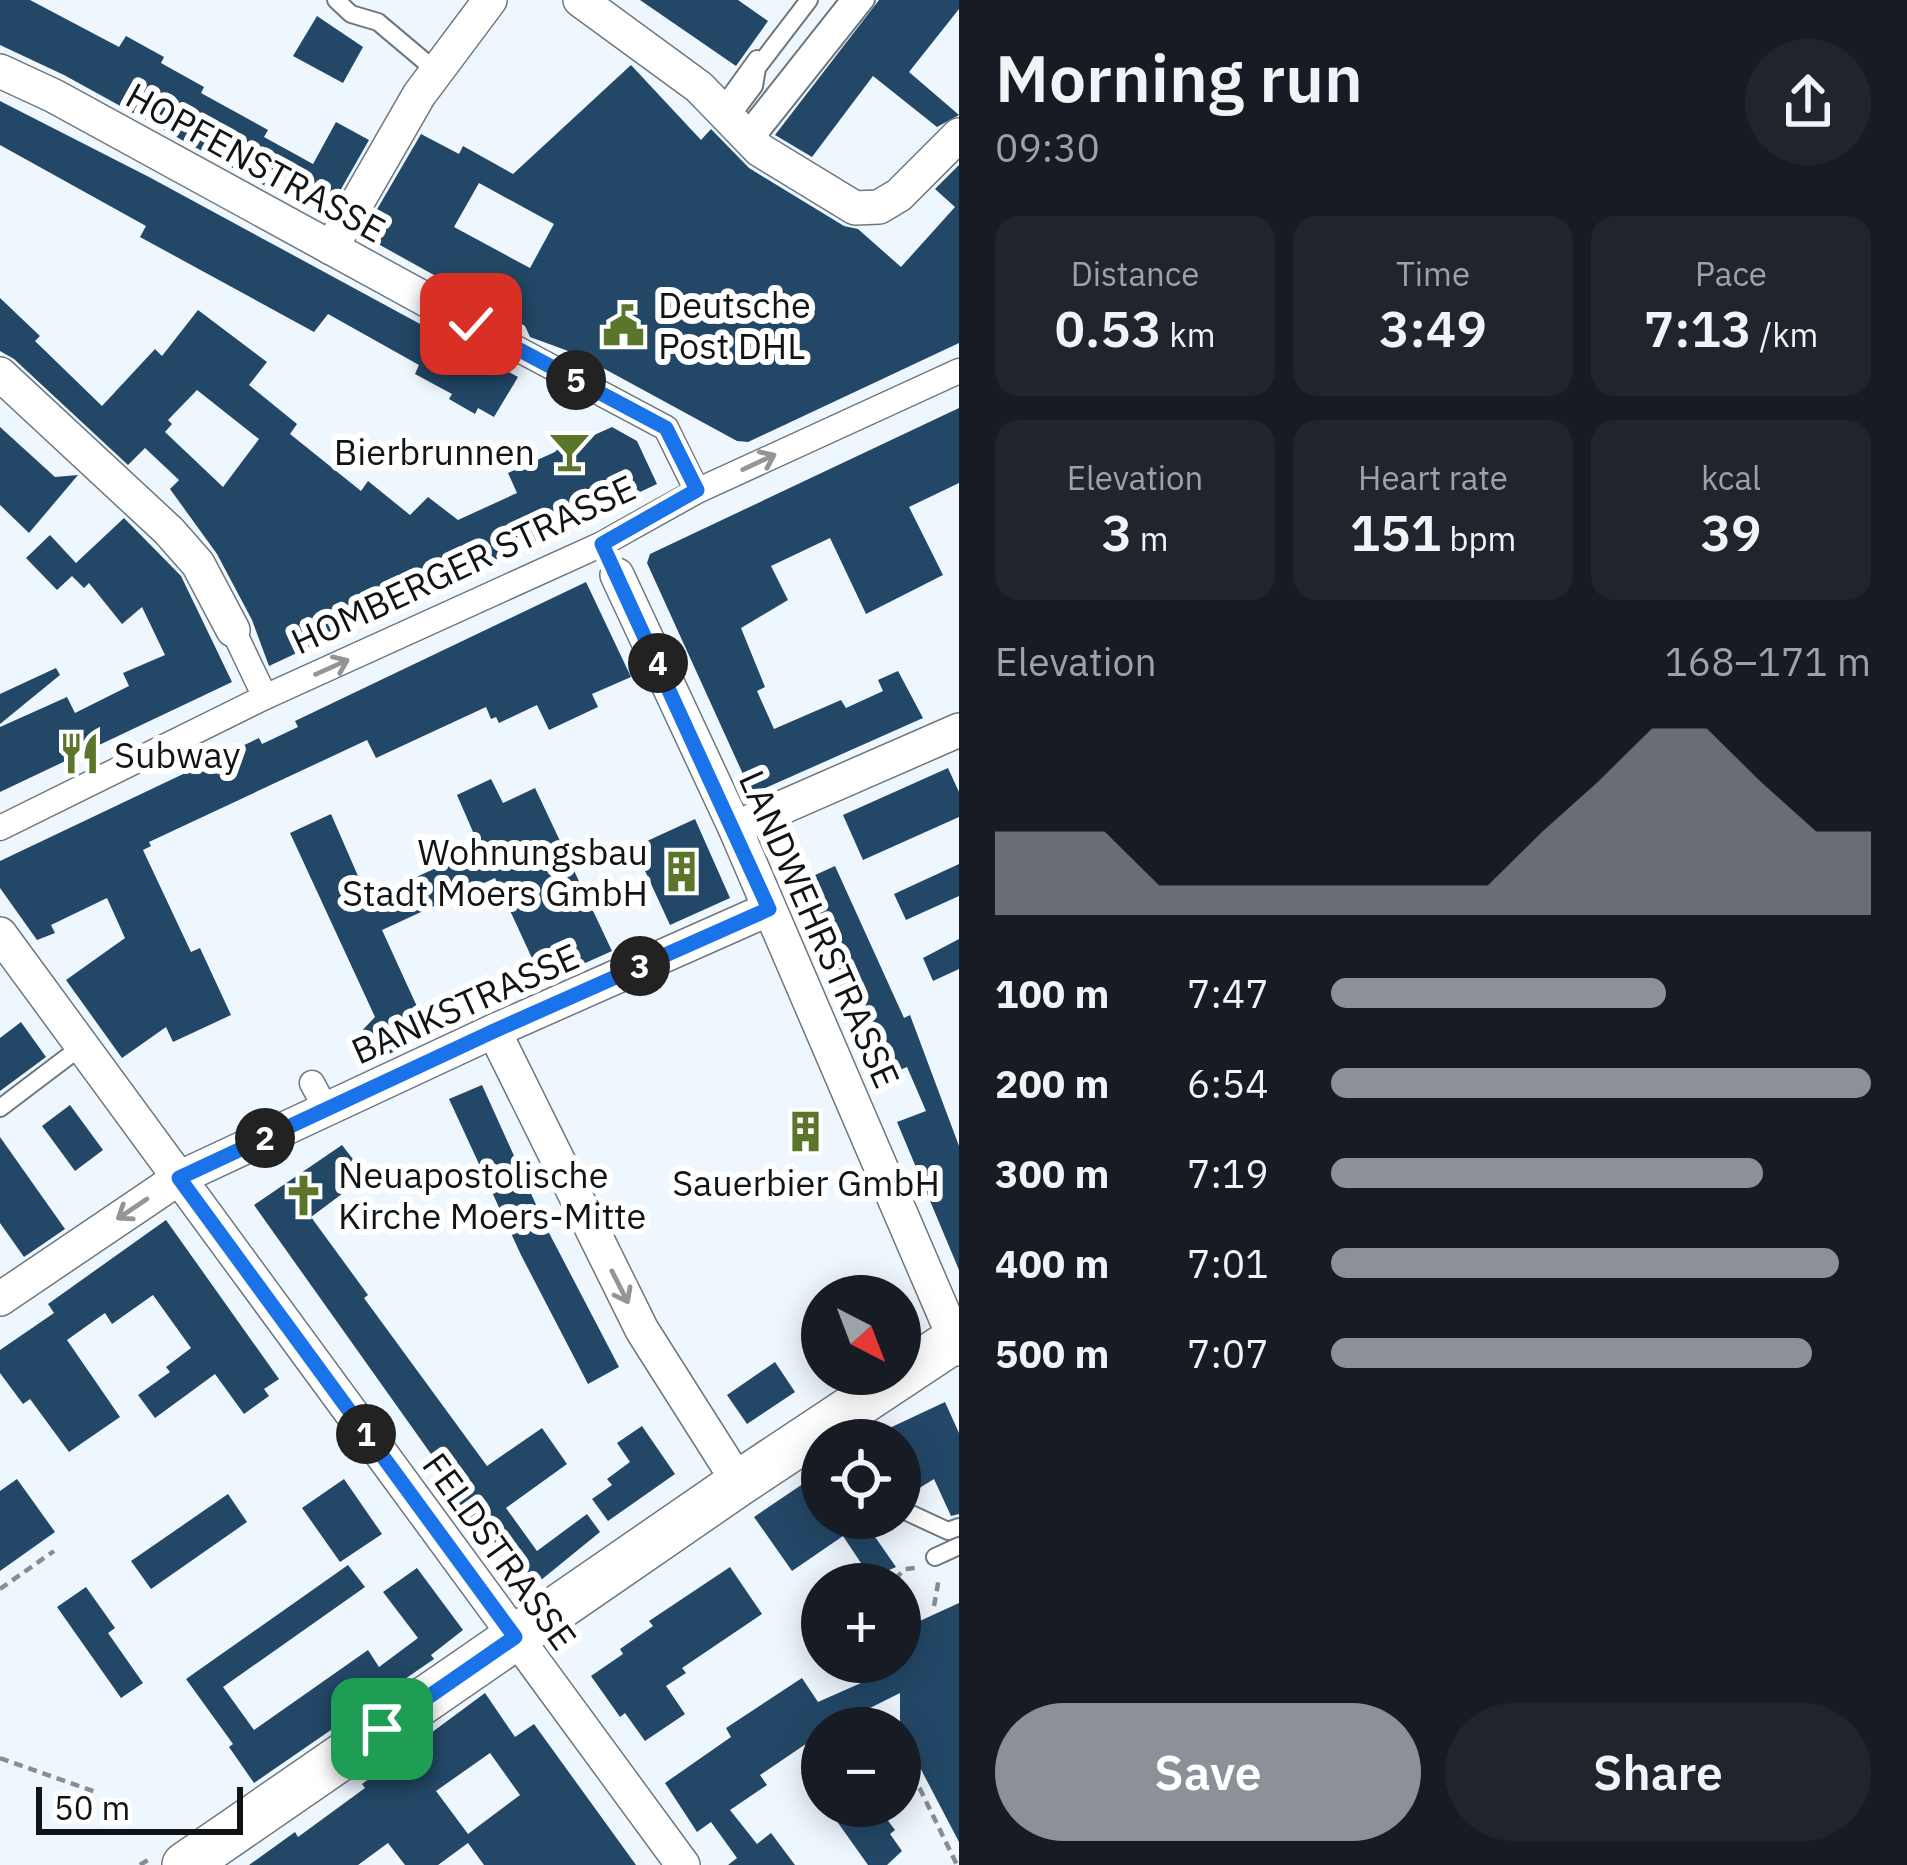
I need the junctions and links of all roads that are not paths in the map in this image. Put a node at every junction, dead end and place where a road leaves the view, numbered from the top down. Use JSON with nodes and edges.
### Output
{"nodes":[{"id":1,"x":335,"y":0,"type":"edge"},
{"id":2,"x":490,"y":0,"type":"edge"},
{"id":3,"x":580,"y":0,"type":"edge"},
{"id":4,"x":804,"y":0,"type":"edge"},
{"id":5,"x":849,"y":0,"type":"edge"},
{"id":6,"x":866,"y":0,"type":"edge"},
{"id":7,"x":435,"y":70,"type":"junction"},
{"id":8,"x":0,"y":71,"type":"edge"},
{"id":9,"x":737,"y":125,"type":"junction"},
{"id":10,"x":959,"y":134,"type":"edge"},
{"id":11,"x":331,"y":248,"type":"junction"},
{"id":12,"x":465,"y":321,"type":"joint"},
{"id":13,"x":959,"y":371,"type":"edge"},
{"id":14,"x":0,"y":374,"type":"edge"},
{"id":15,"x":697,"y":490,"type":"junction"},
{"id":16,"x":609,"y":559,"type":"junction"},
{"id":17,"x":233,"y":630,"type":"joint"},
{"id":18,"x":265,"y":697,"type":"junction"},
{"id":19,"x":959,"y":730,"type":"edge"},
{"id":20,"x":0,"y":827,"type":"edge"},
{"id":21,"x":735,"y":828,"type":"junction"},
{"id":22,"x":769,"y":909,"type":"junction"},
{"id":23,"x":0,"y":934,"type":"edge"},
{"id":24,"x":494,"y":1031,"type":"junction"},
{"id":25,"x":82,"y":1046,"type":"junction"},
{"id":26,"x":0,"y":1108,"type":"edge"},
{"id":27,"x":179,"y":1178,"type":"junction"},
{"id":28,"x":2,"y":1294,"type":"edge"},
{"id":29,"x":958,"y":1342,"type":"edge"},
{"id":30,"x":740,"y":1483,"type":"junction"},
{"id":31,"x":921,"y":1519,"type":"edge"},
{"id":32,"x":959,"y":1527,"type":"edge"},
{"id":33,"x":959,"y":1546,"type":"edge"},
{"id":34,"x":930,"y":1562,"type":"road end"},
{"id":35,"x":515,"y":1637,"type":"junction"},
{"id":36,"x":185,"y":1865,"type":"edge"},
{"id":37,"x":683,"y":1865,"type":"edge"}],
"edges":[{"from":1,"to":7,"type":"lane"},
{"from":2,"to":7,"type":"street"},
{"from":3,"to":9,"type":"street"},
{"from":4,"to":9,"type":"lane"},
{"from":5,"to":9,"type":"lane"},
{"from":6,"to":9,"type":"lane"},
{"from":7,"to":11,"type":"street"},
{"from":8,"to":11,"type":"street","name":"HOPFENSTRASSE"},
{"from":9,"to":10,"type":"street"},
{"from":11,"to":12,"type":"street","name":"HOPFENSTRASSE"},
{"from":12,"to":15,"type":"street","name":"HOPFENSTRASSE"},
{"from":15,"to":13,"type":"street","name":"HOMBERGER STRASSE","one_way":true},
{"from":14,"to":17,"type":"street"},
{"from":15,"to":16,"type":"street","name":"HOMBERGER STRASSE"},
{"from":18,"to":16,"type":"street","name":"HOMBERGER STRASSE","one_way":true},
{"from":16,"to":21,"type":"street","name":"LANDWEHRSTRASSE"},
{"from":17,"to":18,"type":"street"},
{"from":18,"to":20,"type":"street","name":"HOMBERGER STRASSE"},
{"from":19,"to":21,"type":"street"},
{"from":21,"to":22,"type":"street","name":"LANDWEHRSTRASSE"},
{"from":22,"to":24,"type":"street","name":"BANKSTRASSE"},
{"from":22,"to":29,"type":"street","name":"LANDWEHRSTRASSE"},
{"from":23,"to":25,"type":"street","name":"FELDSTRASSE"},
{"from":24,"to":27,"type":"street","name":"BANKSTRASSE"},
{"from":24,"to":30,"type":"street","one_way":true},
{"from":25,"to":26,"type":"lane"},
{"from":25,"to":27,"type":"street","name":"FELDSTRASSE"},
{"from":27,"to":28,"type":"street","name":"BANKSTRASSE","one_way":true},
{"from":27,"to":35,"type":"street","name":"FELDSTRASSE"},
{"from":29,"to":30,"type":"main road"},
{"from":30,"to":35,"type":"main road"},
{"from":31,"to":32,"type":"lane"},
{"from":33,"to":34,"type":"lane"},
{"from":35,"to":36,"type":"main road"},
{"from":35,"to":37,"type":"street","name":"FELDSTRASSE"}]}
